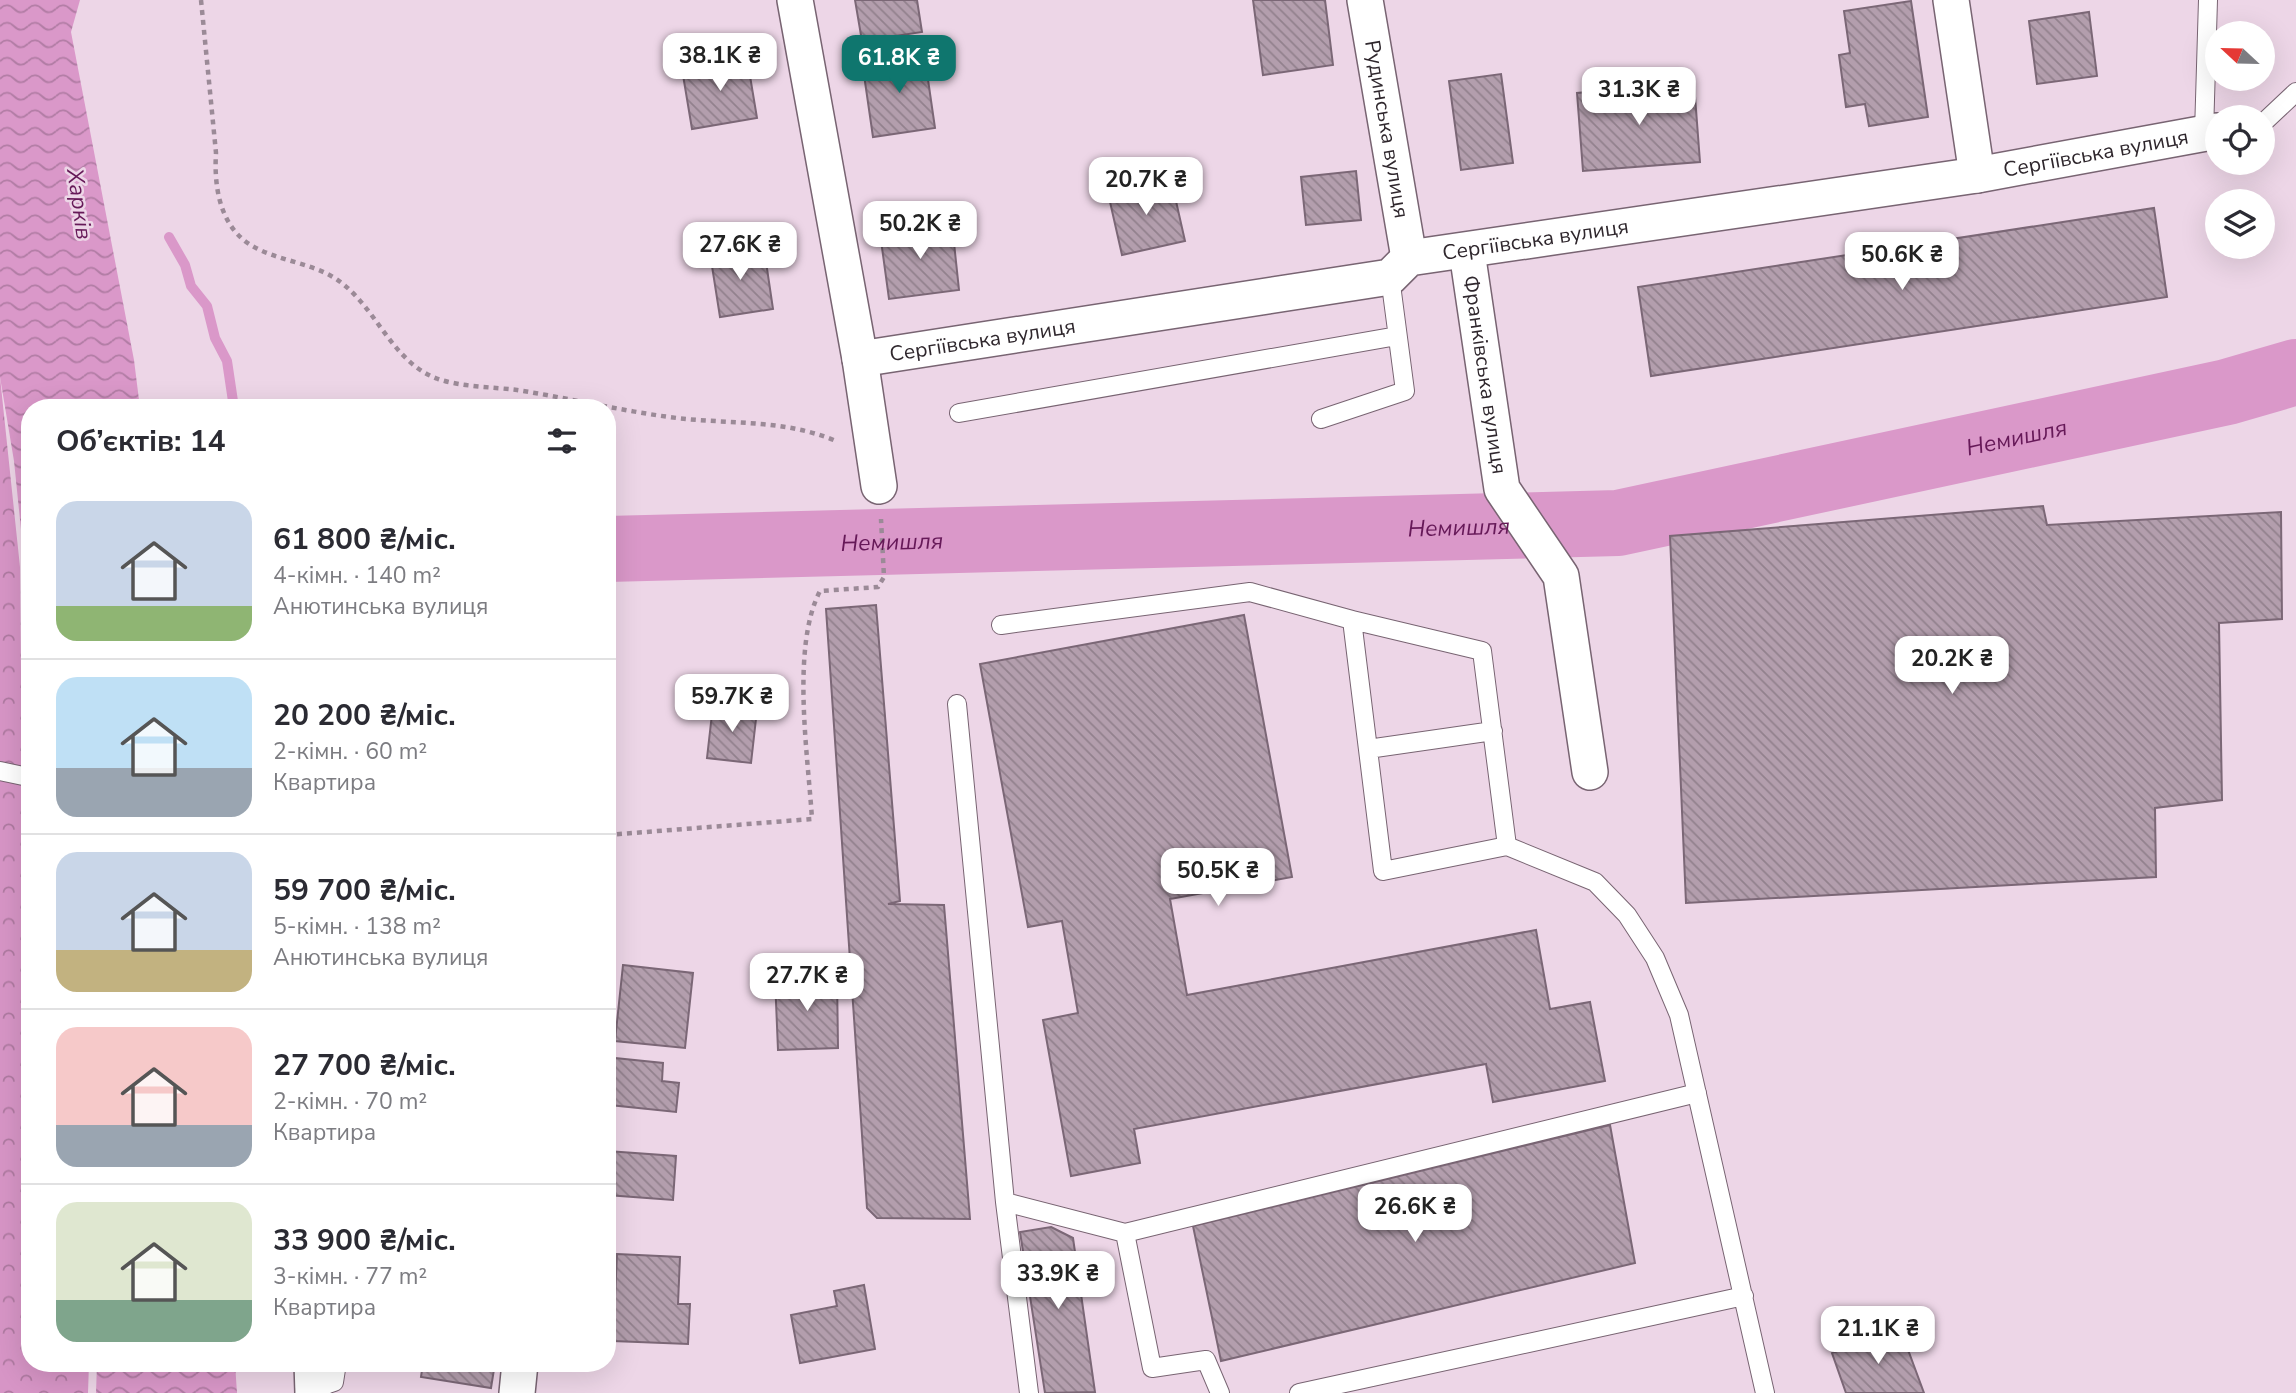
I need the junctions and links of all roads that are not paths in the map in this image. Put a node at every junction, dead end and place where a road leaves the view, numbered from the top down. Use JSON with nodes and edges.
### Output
{"nodes":[{"id":1,"x":795,"y":0,"type":"edge"},
{"id":2,"x":1365,"y":0,"type":"edge"},
{"id":3,"x":1951,"y":0,"type":"edge"},
{"id":4,"x":2208,"y":0,"type":"edge"},
{"id":5,"x":2296,"y":92,"type":"edge"},
{"id":6,"x":2210,"y":105,"type":"edge"},
{"id":7,"x":2275,"y":112,"type":"edge"},
{"id":8,"x":2205,"y":133,"type":"edge"},
{"id":9,"x":1977,"y":175,"type":"junction"},
{"id":10,"x":1467,"y":251,"type":"junction"},
{"id":11,"x":1400,"y":268,"type":"junction"},
{"id":12,"x":1397,"y":336,"type":"junction"},
{"id":13,"x":860,"y":359,"type":"junction"},
{"id":14,"x":959,"y":413,"type":"dead end"},
{"id":15,"x":1321,"y":419,"type":"dead end"},
{"id":16,"x":877,"y":476,"type":"road end"},
{"id":17,"x":1352,"y":620,"type":"junction"},
{"id":18,"x":1001,"y":625,"type":"dead end"},
{"id":19,"x":957,"y":704,"type":"dead end"},
{"id":20,"x":1493,"y":731,"type":"junction"},
{"id":21,"x":1368,"y":749,"type":"junction"},
{"id":22,"x":0,"y":771,"type":"edge"},
{"id":23,"x":1590,"y":772,"type":"dead end"},
{"id":24,"x":21,"y":776,"type":"edge"},
{"id":25,"x":1507,"y":846,"type":"junction"},
{"id":26,"x":1697,"y":1093,"type":"junction"},
{"id":27,"x":1005,"y":1202,"type":"junction"},
{"id":28,"x":1125,"y":1233,"type":"junction"},
{"id":29,"x":1744,"y":1296,"type":"junction"},
{"id":30,"x":336,"y":1372,"type":"edge"},
{"id":31,"x":519,"y":1372,"type":"edge"},
{"id":32,"x":313,"y":1382,"type":"edge"},
{"id":33,"x":517,"y":1393,"type":"edge"},
{"id":34,"x":1029,"y":1393,"type":"edge"},
{"id":35,"x":1220,"y":1393,"type":"edge"},
{"id":36,"x":1299,"y":1393,"type":"edge"},
{"id":37,"x":1765,"y":1393,"type":"edge"}],
"edges":[{"from":1,"to":13,"type":"street"},
{"from":2,"to":11,"type":"street","name":"Рудинська вулиця"},
{"from":3,"to":9,"type":"street"},
{"from":4,"to":6,"type":"lane"},
{"from":5,"to":7,"type":"lane"},
{"from":8,"to":9,"type":"street","name":"Сергіївська вулиця"},
{"from":9,"to":10,"type":"street","name":"Сергіївська вулиця"},
{"from":10,"to":11,"type":"street","name":"Сергіївська вулиця"},
{"from":10,"to":23,"type":"street","name":"Франківська вулиця"},
{"from":11,"to":12,"type":"lane"},
{"from":11,"to":13,"type":"street","name":"Сергіївська вулиця"},
{"from":12,"to":14,"type":"lane"},
{"from":12,"to":15,"type":"lane"},
{"from":13,"to":16,"type":"street"},
{"from":17,"to":18,"type":"lane"},
{"from":17,"to":20,"type":"lane"},
{"from":17,"to":21,"type":"lane"},
{"from":19,"to":27,"type":"lane"},
{"from":20,"to":21,"type":"lane"},
{"from":20,"to":25,"type":"lane"},
{"from":21,"to":25,"type":"lane"},
{"from":22,"to":24,"type":"lane"},
{"from":25,"to":26,"type":"lane"},
{"from":26,"to":28,"type":"lane"},
{"from":26,"to":29,"type":"lane"},
{"from":27,"to":28,"type":"lane"},
{"from":27,"to":34,"type":"lane"},
{"from":28,"to":35,"type":"lane"},
{"from":29,"to":36,"type":"lane"},
{"from":29,"to":37,"type":"lane"},
{"from":30,"to":32,"type":"lane"},
{"from":31,"to":33,"type":"street"}]}
